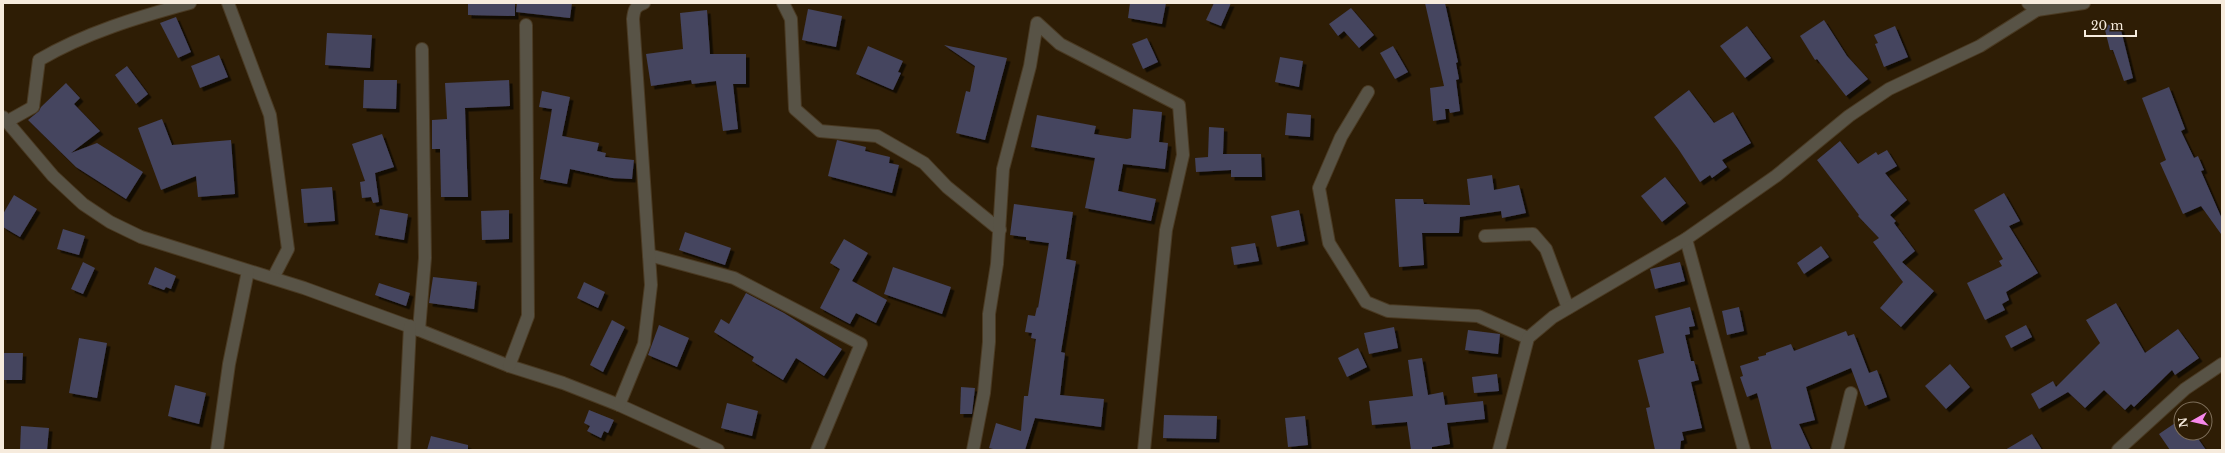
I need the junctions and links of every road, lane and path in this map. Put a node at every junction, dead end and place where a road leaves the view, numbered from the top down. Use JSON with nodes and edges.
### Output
{"nodes":[{"id":1,"x":190,"y":3,"type":"edge"},
{"id":2,"x":228,"y":3,"type":"edge"},
{"id":3,"x":644,"y":3,"type":"edge"},
{"id":4,"x":783,"y":3,"type":"edge"},
{"id":5,"x":2084,"y":3,"type":"edge"},
{"id":6,"x":2032,"y":6,"type":"edge"},
{"id":7,"x":526,"y":25,"type":"dead end"},
{"id":8,"x":422,"y":49,"type":"dead end"},
{"id":9,"x":1368,"y":92,"type":"dead end"},
{"id":10,"x":6,"y":119,"type":"edge"},
{"id":11,"x":1000,"y":230,"type":"junction"},
{"id":12,"x":1485,"y":236,"type":"dead end"},
{"id":13,"x":1686,"y":239,"type":"junction"},
{"id":14,"x":649,"y":255,"type":"junction"},
{"id":15,"x":248,"y":270,"type":"junction"},
{"id":16,"x":273,"y":278,"type":"junction"},
{"id":17,"x":1568,"y":308,"type":"junction"},
{"id":18,"x":414,"y":328,"type":"junction"},
{"id":19,"x":1528,"y":338,"type":"junction"},
{"id":20,"x":2222,"y":364,"type":"edge"},
{"id":21,"x":509,"y":366,"type":"junction"},
{"id":22,"x":1851,"y":393,"type":"dead end"},
{"id":23,"x":619,"y":405,"type":"junction"},
{"id":24,"x":217,"y":450,"type":"edge"},
{"id":25,"x":404,"y":450,"type":"edge"},
{"id":26,"x":718,"y":450,"type":"edge"},
{"id":27,"x":817,"y":450,"type":"edge"},
{"id":28,"x":973,"y":450,"type":"edge"},
{"id":29,"x":1144,"y":450,"type":"edge"},
{"id":30,"x":1499,"y":450,"type":"edge"},
{"id":31,"x":1744,"y":450,"type":"edge"},
{"id":32,"x":1837,"y":450,"type":"edge"},
{"id":33,"x":2118,"y":450,"type":"edge"}],
"edges":[{"from":1,"to":10,"type":"street"},
{"from":2,"to":16,"type":"street"},
{"from":3,"to":14,"type":"street"},
{"from":4,"to":11,"type":"street"},
{"from":5,"to":6,"type":"street"},
{"from":6,"to":13,"type":"street"},
{"from":7,"to":21,"type":"street"},
{"from":8,"to":18,"type":"street"},
{"from":9,"to":19,"type":"street"},
{"from":10,"to":15,"type":"street"},
{"from":11,"to":28,"type":"street"},
{"from":11,"to":29,"type":"street"},
{"from":12,"to":17,"type":"street"},
{"from":13,"to":17,"type":"street"},
{"from":13,"to":31,"type":"street"},
{"from":14,"to":23,"type":"street"},
{"from":14,"to":27,"type":"street"},
{"from":15,"to":16,"type":"street"},
{"from":15,"to":24,"type":"street"},
{"from":16,"to":18,"type":"street"},
{"from":17,"to":19,"type":"street"},
{"from":18,"to":21,"type":"street"},
{"from":18,"to":25,"type":"street"},
{"from":19,"to":30,"type":"street"},
{"from":20,"to":33,"type":"street"},
{"from":21,"to":23,"type":"street"},
{"from":22,"to":32,"type":"street"},
{"from":23,"to":26,"type":"street"}]}
